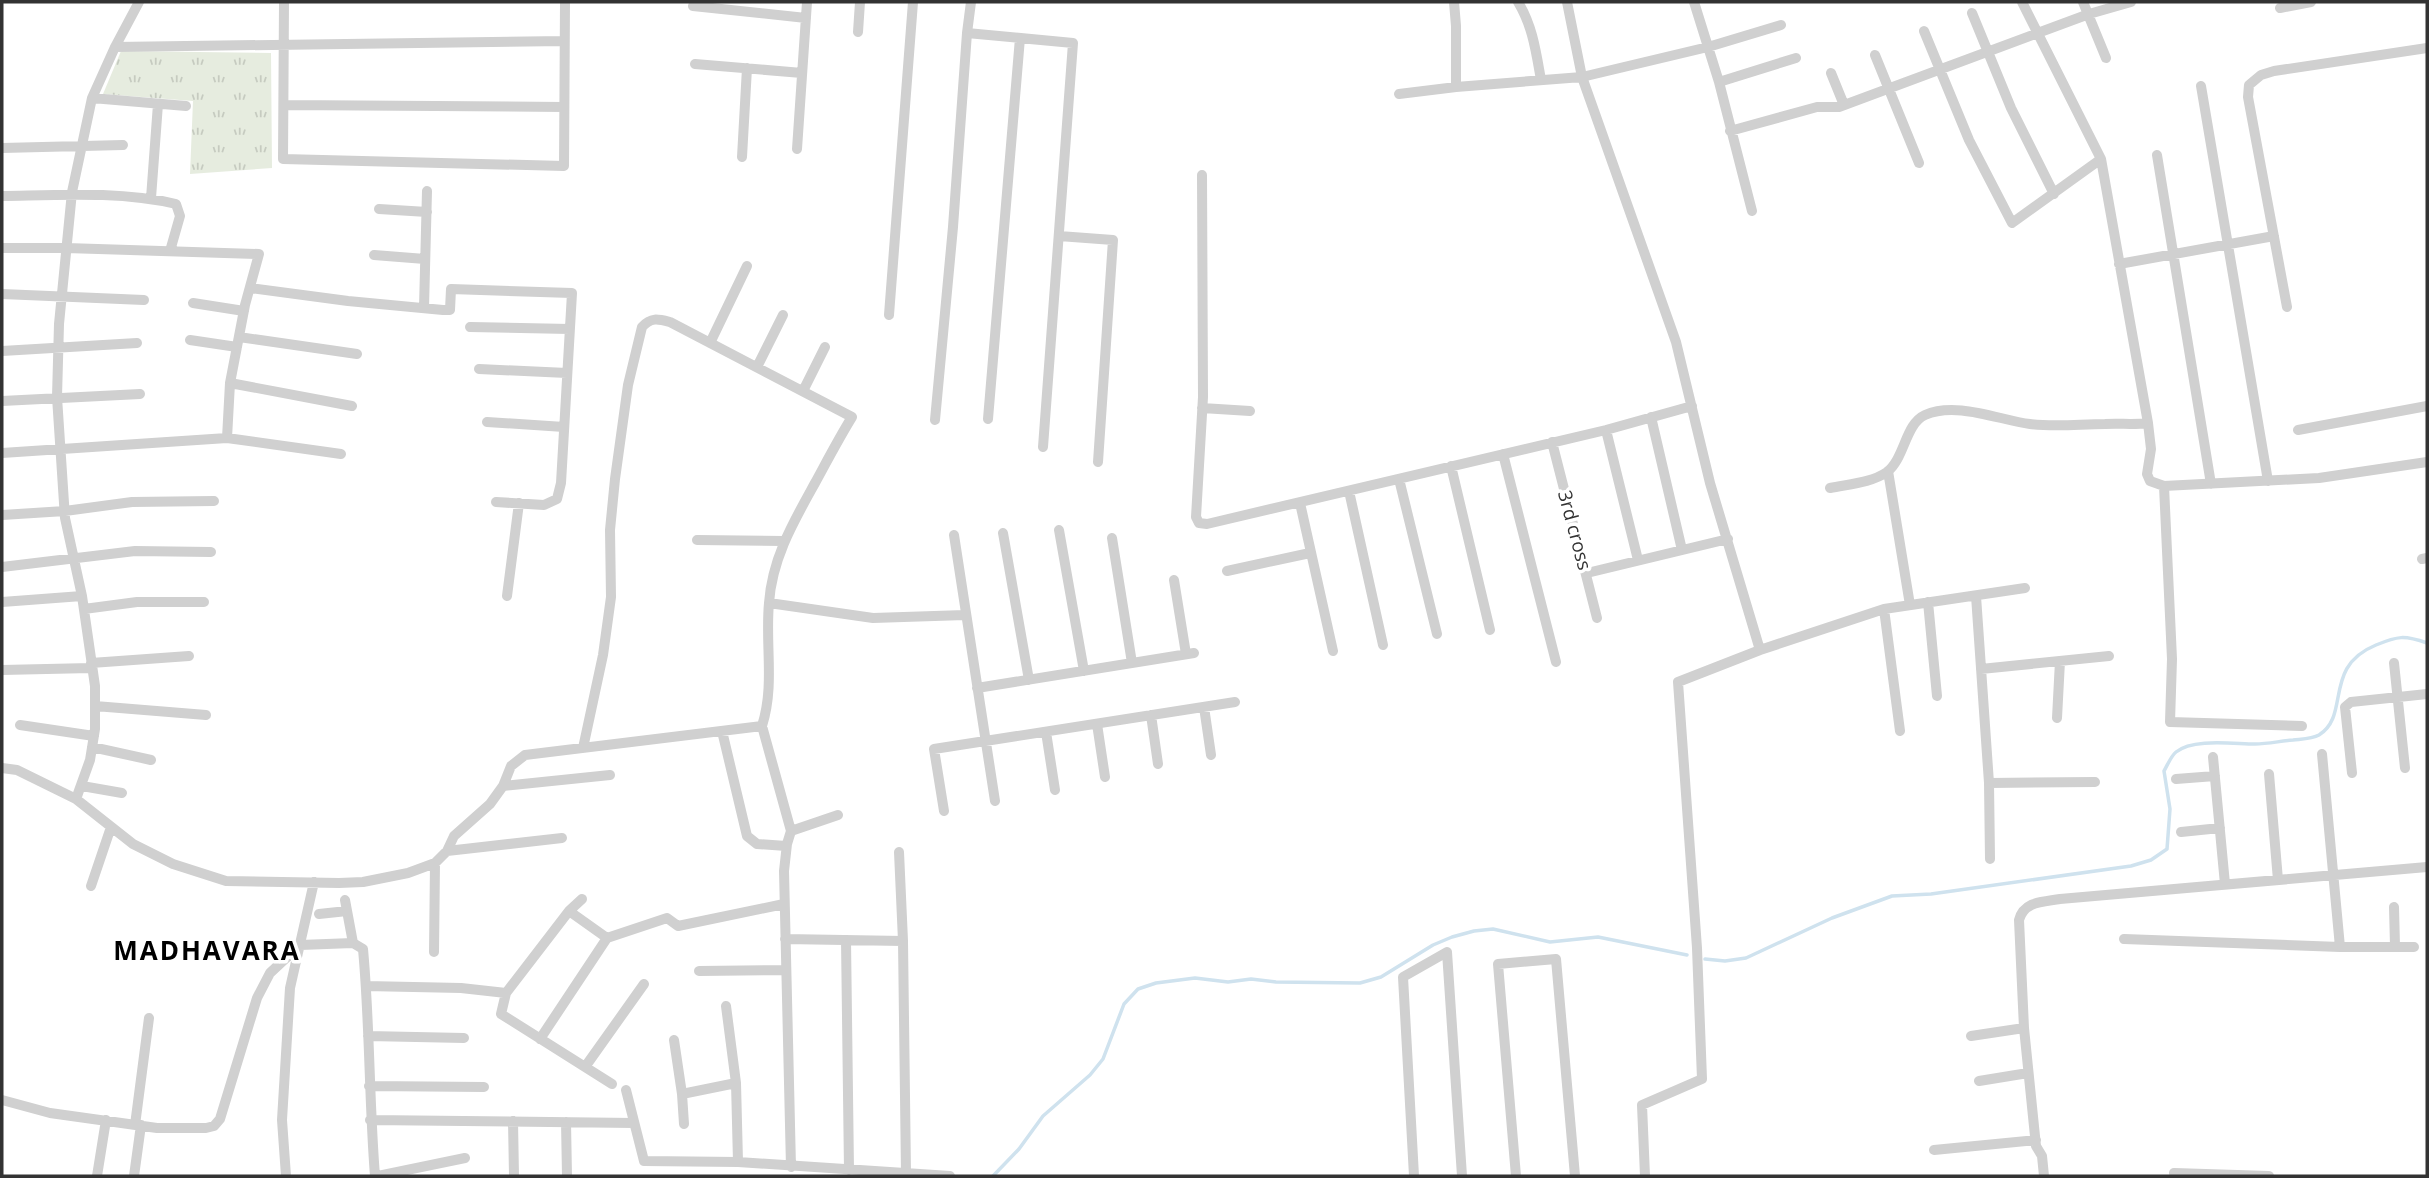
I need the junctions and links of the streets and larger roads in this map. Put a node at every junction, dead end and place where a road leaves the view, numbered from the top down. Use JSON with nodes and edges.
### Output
{"nodes":[{"id":1,"x":139,"y":2,"type":"edge"},
{"id":2,"x":284,"y":2,"type":"edge"},
{"id":3,"x":565,"y":2,"type":"edge"},
{"id":4,"x":807,"y":2,"type":"edge"},
{"id":5,"x":860,"y":2,"type":"edge"},
{"id":6,"x":913,"y":2,"type":"edge"},
{"id":7,"x":971,"y":2,"type":"edge"},
{"id":8,"x":1454,"y":2,"type":"edge"},
{"id":9,"x":1518,"y":2,"type":"edge"},
{"id":10,"x":1567,"y":2,"type":"edge"},
{"id":11,"x":1694,"y":2,"type":"edge"},
{"id":12,"x":2022,"y":2,"type":"edge"},
{"id":13,"x":2082,"y":2,"type":"edge"},
{"id":14,"x":2131,"y":2,"type":"edge"},
{"id":15,"x":2311,"y":2,"type":"edge"},
{"id":16,"x":693,"y":6,"type":"dead end"},
{"id":17,"x":2280,"y":8,"type":"dead end"},
{"id":18,"x":1972,"y":13,"type":"dead end"},
{"id":19,"x":2089,"y":14,"type":"junction"},
{"id":20,"x":806,"y":18,"type":"junction"},
{"id":21,"x":1781,"y":25,"type":"dead end"},
{"id":22,"x":858,"y":32,"type":"dead end"},
{"id":23,"x":1924,"y":32,"type":"dead end"},
{"id":24,"x":967,"y":33,"type":"junction"},
{"id":25,"x":2038,"y":33,"type":"junction"},
{"id":26,"x":1020,"y":38,"type":"junction"},
{"id":27,"x":564,"y":41,"type":"junction"},
{"id":28,"x":284,"y":43,"type":"junction"},
{"id":29,"x":115,"y":47,"type":"junction"},
{"id":30,"x":1708,"y":47,"type":"junction"},
{"id":31,"x":2427,"y":48,"type":"edge"},
{"id":32,"x":1987,"y":52,"type":"junction"},
{"id":33,"x":1875,"y":55,"type":"dead end"},
{"id":34,"x":1796,"y":58,"type":"dead end"},
{"id":35,"x":2106,"y":58,"type":"dead end"},
{"id":36,"x":695,"y":64,"type":"dead end"},
{"id":37,"x":747,"y":68,"type":"junction"},
{"id":38,"x":1938,"y":70,"type":"junction"},
{"id":39,"x":802,"y":73,"type":"junction"},
{"id":40,"x":1831,"y":74,"type":"dead end"},
{"id":41,"x":1582,"y":77,"type":"junction"},
{"id":42,"x":1541,"y":80,"type":"junction"},
{"id":43,"x":1718,"y":82,"type":"junction"},
{"id":44,"x":2201,"y":86,"type":"dead end"},
{"id":45,"x":1456,"y":87,"type":"junction"},
{"id":46,"x":1888,"y":89,"type":"junction"},
{"id":47,"x":1399,"y":94,"type":"dead end"},
{"id":48,"x":93,"y":98,"type":"junction"},
{"id":49,"x":158,"y":104,"type":"junction"},
{"id":50,"x":1844,"y":105,"type":"junction"},
{"id":51,"x":186,"y":106,"type":"dead end"},
{"id":52,"x":284,"y":106,"type":"junction"},
{"id":53,"x":564,"y":107,"type":"junction"},
{"id":54,"x":1730,"y":131,"type":"junction"},
{"id":55,"x":123,"y":145,"type":"dead end"},
{"id":56,"x":82,"y":146,"type":"junction"},
{"id":57,"x":2,"y":148,"type":"edge"},
{"id":58,"x":797,"y":149,"type":"dead end"},
{"id":59,"x":2157,"y":155,"type":"dead end"},
{"id":60,"x":742,"y":158,"type":"dead end"},
{"id":61,"x":2101,"y":159,"type":"junction"},
{"id":62,"x":1919,"y":163,"type":"dead end"},
{"id":63,"x":1202,"y":175,"type":"dead end"},
{"id":64,"x":427,"y":191,"type":"dead end"},
{"id":65,"x":2054,"y":194,"type":"junction"},
{"id":66,"x":72,"y":195,"type":"junction"},
{"id":67,"x":2,"y":196,"type":"edge"},
{"id":68,"x":151,"y":198,"type":"junction"},
{"id":69,"x":379,"y":209,"type":"dead end"},
{"id":70,"x":1752,"y":211,"type":"dead end"},
{"id":71,"x":427,"y":212,"type":"junction"},
{"id":72,"x":1059,"y":236,"type":"junction"},
{"id":73,"x":2274,"y":236,"type":"junction"},
{"id":74,"x":2227,"y":245,"type":"junction"},
{"id":75,"x":2,"y":248,"type":"edge"},
{"id":76,"x":65,"y":248,"type":"junction"},
{"id":77,"x":170,"y":251,"type":"junction"},
{"id":78,"x":2175,"y":254,"type":"junction"},
{"id":79,"x":374,"y":255,"type":"dead end"},
{"id":80,"x":425,"y":259,"type":"junction"},
{"id":81,"x":2119,"y":264,"type":"junction"},
{"id":82,"x":747,"y":266,"type":"dead end"},
{"id":83,"x":250,"y":288,"type":"junction"},
{"id":84,"x":2,"y":294,"type":"edge"},
{"id":85,"x":61,"y":295,"type":"junction"},
{"id":86,"x":144,"y":300,"type":"dead end"},
{"id":87,"x":193,"y":303,"type":"dead end"},
{"id":88,"x":2287,"y":307,"type":"dead end"},
{"id":89,"x":424,"y":308,"type":"junction"},
{"id":90,"x":244,"y":311,"type":"junction"},
{"id":91,"x":783,"y":315,"type":"dead end"},
{"id":92,"x":890,"y":315,"type":"dead end"},
{"id":93,"x":470,"y":327,"type":"dead end"},
{"id":94,"x":570,"y":329,"type":"junction"},
{"id":95,"x":190,"y":340,"type":"dead end"},
{"id":96,"x":238,"y":342,"type":"junction"},
{"id":97,"x":137,"y":343,"type":"dead end"},
{"id":98,"x":710,"y":343,"type":"junction"},
{"id":99,"x":825,"y":347,"type":"dead end"},
{"id":100,"x":58,"y":348,"type":"junction"},
{"id":101,"x":2,"y":351,"type":"edge"},
{"id":102,"x":357,"y":354,"type":"dead end"},
{"id":103,"x":757,"y":367,"type":"junction"},
{"id":104,"x":479,"y":369,"type":"dead end"},
{"id":105,"x":567,"y":373,"type":"junction"},
{"id":106,"x":230,"y":383,"type":"junction"},
{"id":107,"x":803,"y":391,"type":"junction"},
{"id":108,"x":140,"y":394,"type":"dead end"},
{"id":109,"x":57,"y":397,"type":"junction"},
{"id":110,"x":2,"y":401,"type":"edge"},
{"id":111,"x":1692,"y":405,"type":"junction"},
{"id":112,"x":352,"y":406,"type":"dead end"},
{"id":113,"x":2427,"y":406,"type":"edge"},
{"id":114,"x":1202,"y":408,"type":"junction"},
{"id":115,"x":1250,"y":411,"type":"dead end"},
{"id":116,"x":1651,"y":417,"type":"junction"},
{"id":117,"x":988,"y":419,"type":"dead end"},
{"id":118,"x":935,"y":420,"type":"dead end"},
{"id":119,"x":487,"y":422,"type":"dead end"},
{"id":120,"x":2148,"y":423,"type":"junction"},
{"id":121,"x":564,"y":427,"type":"junction"},
{"id":122,"x":1606,"y":430,"type":"junction"},
{"id":123,"x":2298,"y":430,"type":"dead end"},
{"id":124,"x":227,"y":438,"type":"junction"},
{"id":125,"x":1552,"y":442,"type":"junction"},
{"id":126,"x":1043,"y":447,"type":"dead end"},
{"id":127,"x":60,"y":449,"type":"junction"},
{"id":128,"x":2,"y":453,"type":"edge"},
{"id":129,"x":341,"y":454,"type":"dead end"},
{"id":130,"x":1503,"y":454,"type":"junction"},
{"id":131,"x":1098,"y":462,"type":"dead end"},
{"id":132,"x":2427,"y":462,"type":"edge"},
{"id":133,"x":1451,"y":466,"type":"junction"},
{"id":134,"x":1888,"y":471,"type":"junction"},
{"id":135,"x":1399,"y":479,"type":"junction"},
{"id":136,"x":2268,"y":481,"type":"junction"},
{"id":137,"x":2211,"y":484,"type":"junction"},
{"id":138,"x":2164,"y":486,"type":"junction"},
{"id":139,"x":1830,"y":488,"type":"dead end"},
{"id":140,"x":1349,"y":491,"type":"junction"},
{"id":141,"x":214,"y":501,"type":"dead end"},
{"id":142,"x":496,"y":502,"type":"dead end"},
{"id":143,"x":519,"y":503,"type":"junction"},
{"id":144,"x":1300,"y":503,"type":"junction"},
{"id":145,"x":65,"y":511,"type":"junction"},
{"id":146,"x":2,"y":515,"type":"edge"},
{"id":147,"x":1059,"y":530,"type":"dead end"},
{"id":148,"x":1003,"y":533,"type":"dead end"},
{"id":149,"x":954,"y":535,"type":"dead end"},
{"id":150,"x":1112,"y":538,"type":"dead end"},
{"id":151,"x":1728,"y":539,"type":"junction"},
{"id":152,"x":697,"y":540,"type":"dead end"},
{"id":153,"x":783,"y":541,"type":"junction"},
{"id":154,"x":1682,"y":550,"type":"junction"},
{"id":155,"x":211,"y":552,"type":"dead end"},
{"id":156,"x":1310,"y":553,"type":"junction"},
{"id":157,"x":73,"y":557,"type":"junction"},
{"id":158,"x":1638,"y":560,"type":"junction"},
{"id":159,"x":2,"y":567,"type":"edge"},
{"id":160,"x":1227,"y":571,"type":"dead end"},
{"id":161,"x":1587,"y":573,"type":"junction"},
{"id":162,"x":1174,"y":580,"type":"dead end"},
{"id":163,"x":2025,"y":588,"type":"dead end"},
{"id":164,"x":82,"y":596,"type":"junction"},
{"id":165,"x":507,"y":596,"type":"dead end"},
{"id":166,"x":1976,"y":596,"type":"junction"},
{"id":167,"x":2,"y":602,"type":"edge"},
{"id":168,"x":204,"y":602,"type":"dead end"},
{"id":169,"x":1928,"y":602,"type":"junction"},
{"id":170,"x":769,"y":603,"type":"junction"},
{"id":171,"x":1910,"y":605,"type":"junction"},
{"id":172,"x":84,"y":609,"type":"junction"},
{"id":173,"x":1884,"y":609,"type":"junction"},
{"id":174,"x":965,"y":615,"type":"junction"},
{"id":175,"x":1597,"y":618,"type":"dead end"},
{"id":176,"x":1490,"y":630,"type":"dead end"},
{"id":177,"x":1437,"y":634,"type":"dead end"},
{"id":178,"x":1383,"y":645,"type":"dead end"},
{"id":179,"x":1760,"y":650,"type":"junction"},
{"id":180,"x":1333,"y":651,"type":"dead end"},
{"id":181,"x":189,"y":656,"type":"dead end"},
{"id":182,"x":2109,"y":656,"type":"dead end"},
{"id":183,"x":2060,"y":661,"type":"junction"},
{"id":184,"x":1556,"y":662,"type":"dead end"},
{"id":185,"x":1132,"y":663,"type":"junction"},
{"id":186,"x":2394,"y":663,"type":"dead end"},
{"id":187,"x":91,"y":665,"type":"junction"},
{"id":188,"x":1981,"y":669,"type":"junction"},
{"id":189,"x":2,"y":670,"type":"edge"},
{"id":190,"x":1084,"y":671,"type":"junction"},
{"id":191,"x":1028,"y":680,"type":"junction"},
{"id":192,"x":977,"y":688,"type":"junction"},
{"id":193,"x":2427,"y":694,"type":"edge"},
{"id":194,"x":1937,"y":696,"type":"dead end"},
{"id":195,"x":2398,"y":697,"type":"junction"},
{"id":196,"x":1235,"y":702,"type":"dead end"},
{"id":197,"x":95,"y":706,"type":"junction"},
{"id":198,"x":1204,"y":707,"type":"junction"},
{"id":199,"x":206,"y":715,"type":"dead end"},
{"id":200,"x":1151,"y":715,"type":"junction"},
{"id":201,"x":2057,"y":718,"type":"dead end"},
{"id":202,"x":1097,"y":724,"type":"junction"},
{"id":203,"x":20,"y":725,"type":"dead end"},
{"id":204,"x":762,"y":726,"type":"junction"},
{"id":205,"x":2302,"y":726,"type":"dead end"},
{"id":206,"x":722,"y":731,"type":"junction"},
{"id":207,"x":1046,"y":732,"type":"junction"},
{"id":208,"x":1899,"y":732,"type":"dead end"},
{"id":209,"x":93,"y":741,"type":"junction"},
{"id":210,"x":985,"y":741,"type":"junction"},
{"id":211,"x":583,"y":748,"type":"junction"},
{"id":212,"x":2322,"y":754,"type":"dead end"},
{"id":213,"x":1211,"y":755,"type":"dead end"},
{"id":214,"x":2213,"y":757,"type":"dead end"},
{"id":215,"x":151,"y":760,"type":"dead end"},
{"id":216,"x":1158,"y":764,"type":"dead end"},
{"id":217,"x":2,"y":768,"type":"edge"},
{"id":218,"x":2405,"y":768,"type":"dead end"},
{"id":219,"x":2352,"y":773,"type":"dead end"},
{"id":220,"x":2269,"y":774,"type":"dead end"},
{"id":221,"x":610,"y":775,"type":"dead end"},
{"id":222,"x":2215,"y":776,"type":"junction"},
{"id":223,"x":1105,"y":777,"type":"dead end"},
{"id":224,"x":2175,"y":779,"type":"dead end"},
{"id":225,"x":2095,"y":782,"type":"dead end"},
{"id":226,"x":1989,"y":783,"type":"junction"},
{"id":227,"x":82,"y":786,"type":"junction"},
{"id":228,"x":503,"y":786,"type":"junction"},
{"id":229,"x":1055,"y":790,"type":"dead end"},
{"id":230,"x":122,"y":793,"type":"dead end"},
{"id":231,"x":76,"y":799,"type":"junction"},
{"id":232,"x":995,"y":801,"type":"dead end"},
{"id":233,"x":944,"y":811,"type":"dead end"},
{"id":234,"x":838,"y":815,"type":"dead end"},
{"id":235,"x":111,"y":827,"type":"junction"},
{"id":236,"x":2220,"y":828,"type":"junction"},
{"id":237,"x":791,"y":831,"type":"junction"},
{"id":238,"x":2181,"y":832,"type":"dead end"},
{"id":239,"x":562,"y":838,"type":"dead end"},
{"id":240,"x":786,"y":846,"type":"junction"},
{"id":241,"x":447,"y":851,"type":"junction"},
{"id":242,"x":899,"y":852,"type":"dead end"},
{"id":243,"x":1990,"y":859,"type":"dead end"},
{"id":244,"x":435,"y":863,"type":"junction"},
{"id":245,"x":2427,"y":867,"type":"edge"},
{"id":246,"x":2334,"y":875,"type":"junction"},
{"id":247,"x":2278,"y":880,"type":"junction"},
{"id":248,"x":314,"y":882,"type":"junction"},
{"id":249,"x":2225,"y":884,"type":"junction"},
{"id":250,"x":91,"y":887,"type":"dead end"},
{"id":251,"x":582,"y":899,"type":"dead end"},
{"id":252,"x":784,"y":904,"type":"junction"},
{"id":253,"x":2394,"y":907,"type":"dead end"},
{"id":254,"x":569,"y":911,"type":"junction"},
{"id":255,"x":320,"y":914,"type":"dead end"},
{"id":256,"x":607,"y":938,"type":"junction"},
{"id":257,"x":785,"y":939,"type":"junction"},
{"id":258,"x":2124,"y":939,"type":"dead end"},
{"id":259,"x":846,"y":940,"type":"junction"},
{"id":260,"x":903,"y":941,"type":"junction"},
{"id":261,"x":353,"y":943,"type":"junction"},
{"id":262,"x":300,"y":945,"type":"junction"},
{"id":263,"x":2395,"y":946,"type":"junction"},
{"id":264,"x":2340,"y":947,"type":"junction"},
{"id":265,"x":2414,"y":947,"type":"dead end"},
{"id":266,"x":434,"y":951,"type":"dead end"},
{"id":267,"x":786,"y":970,"type":"junction"},
{"id":268,"x":699,"y":971,"type":"dead end"},
{"id":269,"x":644,"y":984,"type":"dead end"},
{"id":270,"x":366,"y":986,"type":"junction"},
{"id":271,"x":506,"y":993,"type":"junction"},
{"id":272,"x":726,"y":1006,"type":"dead end"},
{"id":273,"x":149,"y":1018,"type":"dead end"},
{"id":274,"x":2024,"y":1028,"type":"junction"},
{"id":275,"x":1971,"y":1036,"type":"dead end"},
{"id":276,"x":368,"y":1037,"type":"junction"},
{"id":277,"x":464,"y":1038,"type":"dead end"},
{"id":278,"x":540,"y":1039,"type":"junction"},
{"id":279,"x":674,"y":1040,"type":"dead end"},
{"id":280,"x":585,"y":1067,"type":"junction"},
{"id":281,"x":2028,"y":1073,"type":"junction"},
{"id":282,"x":1979,"y":1081,"type":"dead end"},
{"id":283,"x":736,"y":1083,"type":"junction"},
{"id":284,"x":612,"y":1084,"type":"dead end"},
{"id":285,"x":369,"y":1086,"type":"junction"},
{"id":286,"x":484,"y":1087,"type":"dead end"},
{"id":287,"x":626,"y":1090,"type":"dead end"},
{"id":288,"x":682,"y":1094,"type":"junction"},
{"id":289,"x":2,"y":1100,"type":"edge"},
{"id":290,"x":106,"y":1120,"type":"junction"},
{"id":291,"x":370,"y":1120,"type":"junction"},
{"id":292,"x":513,"y":1121,"type":"junction"},
{"id":293,"x":566,"y":1122,"type":"junction"},
{"id":294,"x":634,"y":1123,"type":"junction"},
{"id":295,"x":684,"y":1124,"type":"dead end"},
{"id":296,"x":138,"y":1125,"type":"junction"},
{"id":297,"x":2036,"y":1140,"type":"junction"},
{"id":298,"x":1934,"y":1150,"type":"dead end"},
{"id":299,"x":466,"y":1158,"type":"dead end"},
{"id":300,"x":738,"y":1162,"type":"junction"},
{"id":301,"x":791,"y":1167,"type":"junction"},
{"id":302,"x":849,"y":1170,"type":"junction"},
{"id":303,"x":2174,"y":1172,"type":"dead end"},
{"id":304,"x":906,"y":1174,"type":"junction"},
{"id":305,"x":97,"y":1176,"type":"edge"},
{"id":306,"x":134,"y":1176,"type":"edge"},
{"id":307,"x":286,"y":1176,"type":"edge"},
{"id":308,"x":377,"y":1176,"type":"edge"},
{"id":309,"x":514,"y":1176,"type":"edge"},
{"id":310,"x":567,"y":1176,"type":"edge"},
{"id":311,"x":950,"y":1176,"type":"edge"},
{"id":312,"x":1414,"y":1176,"type":"edge"},
{"id":313,"x":1462,"y":1176,"type":"edge"},
{"id":314,"x":1516,"y":1176,"type":"edge"},
{"id":315,"x":1575,"y":1176,"type":"edge"},
{"id":316,"x":1645,"y":1176,"type":"edge"},
{"id":317,"x":2044,"y":1176,"type":"edge"},
{"id":318,"x":2234,"y":1176,"type":"edge"},
{"id":319,"x":2269,"y":1176,"type":"edge"}],
"edges":[{"from":1,"to":29,"type":"street"},
{"from":2,"to":28,"type":"street"},
{"from":3,"to":27,"type":"street"},
{"from":4,"to":20,"type":"street"},
{"from":5,"to":22,"type":"street"},
{"from":6,"to":92,"type":"street"},
{"from":7,"to":24,"type":"street"},
{"from":8,"to":45,"type":"street"},
{"from":9,"to":42,"type":"street"},
{"from":10,"to":41,"type":"street"},
{"from":11,"to":30,"type":"street"},
{"from":12,"to":25,"type":"street"},
{"from":13,"to":19,"type":"street"},
{"from":14,"to":19,"type":"street"},
{"from":15,"to":17,"type":"street"},
{"from":16,"to":20,"type":"street"},
{"from":18,"to":32,"type":"street"},
{"from":19,"to":25,"type":"street"},
{"from":19,"to":35,"type":"street"},
{"from":20,"to":39,"type":"street"},
{"from":21,"to":30,"type":"street"},
{"from":23,"to":38,"type":"street"},
{"from":24,"to":26,"type":"street"},
{"from":24,"to":118,"type":"street"},
{"from":25,"to":32,"type":"street"},
{"from":25,"to":61,"type":"street"},
{"from":26,"to":72,"type":"street"},
{"from":26,"to":117,"type":"street"},
{"from":27,"to":28,"type":"street"},
{"from":27,"to":53,"type":"street"},
{"from":28,"to":29,"type":"street"},
{"from":28,"to":52,"type":"street"},
{"from":29,"to":48,"type":"street"},
{"from":30,"to":41,"type":"street"},
{"from":30,"to":43,"type":"street"},
{"from":31,"to":73,"type":"street"},
{"from":32,"to":38,"type":"street"},
{"from":32,"to":65,"type":"street"},
{"from":33,"to":46,"type":"street"},
{"from":34,"to":43,"type":"street"},
{"from":36,"to":37,"type":"street"},
{"from":37,"to":39,"type":"street"},
{"from":37,"to":60,"type":"street"},
{"from":38,"to":46,"type":"street"},
{"from":38,"to":65,"type":"street"},
{"from":39,"to":58,"type":"street"},
{"from":40,"to":50,"type":"street"},
{"from":41,"to":42,"type":"street"},
{"from":41,"to":111,"type":"street"},
{"from":42,"to":45,"type":"street"},
{"from":43,"to":54,"type":"street"},
{"from":44,"to":74,"type":"street"},
{"from":45,"to":47,"type":"street"},
{"from":46,"to":50,"type":"street"},
{"from":46,"to":62,"type":"street"},
{"from":48,"to":49,"type":"street"},
{"from":48,"to":56,"type":"street"},
{"from":49,"to":51,"type":"street"},
{"from":49,"to":68,"type":"street"},
{"from":50,"to":54,"type":"street"},
{"from":52,"to":53,"type":"street"},
{"from":52,"to":53,"type":"street"},
{"from":54,"to":70,"type":"street"},
{"from":55,"to":56,"type":"street"},
{"from":56,"to":57,"type":"street"},
{"from":56,"to":66,"type":"street"},
{"from":59,"to":78,"type":"street"},
{"from":61,"to":65,"type":"street"},
{"from":61,"to":81,"type":"street"},
{"from":63,"to":114,"type":"street"},
{"from":64,"to":71,"type":"street"},
{"from":66,"to":67,"type":"street"},
{"from":66,"to":68,"type":"street"},
{"from":66,"to":76,"type":"street"},
{"from":68,"to":77,"type":"street"},
{"from":69,"to":71,"type":"street"},
{"from":71,"to":80,"type":"street"},
{"from":72,"to":126,"type":"street"},
{"from":72,"to":131,"type":"street"},
{"from":73,"to":74,"type":"street"},
{"from":73,"to":88,"type":"street"},
{"from":74,"to":78,"type":"street"},
{"from":74,"to":136,"type":"street"},
{"from":75,"to":76,"type":"street"},
{"from":76,"to":77,"type":"street"},
{"from":76,"to":85,"type":"street"},
{"from":77,"to":83,"type":"street"},
{"from":78,"to":81,"type":"street"},
{"from":78,"to":137,"type":"street"},
{"from":79,"to":80,"type":"street"},
{"from":80,"to":89,"type":"street"},
{"from":81,"to":120,"type":"street"},
{"from":82,"to":98,"type":"street"},
{"from":83,"to":89,"type":"street"},
{"from":83,"to":90,"type":"street"},
{"from":84,"to":85,"type":"street"},
{"from":85,"to":86,"type":"street"},
{"from":85,"to":100,"type":"street"},
{"from":87,"to":90,"type":"street"},
{"from":89,"to":94,"type":"street"},
{"from":90,"to":96,"type":"street"},
{"from":91,"to":103,"type":"street"},
{"from":93,"to":94,"type":"street"},
{"from":94,"to":105,"type":"street"},
{"from":95,"to":96,"type":"street"},
{"from":96,"to":102,"type":"street"},
{"from":96,"to":106,"type":"street"},
{"from":97,"to":100,"type":"street"},
{"from":98,"to":103,"type":"street"},
{"from":98,"to":211,"type":"street"},
{"from":99,"to":107,"type":"street"},
{"from":100,"to":101,"type":"street"},
{"from":100,"to":109,"type":"street"},
{"from":103,"to":107,"type":"street"},
{"from":104,"to":105,"type":"street"},
{"from":105,"to":121,"type":"street"},
{"from":106,"to":112,"type":"street"},
{"from":106,"to":124,"type":"street"},
{"from":107,"to":153,"type":"street"},
{"from":108,"to":109,"type":"street"},
{"from":109,"to":110,"type":"street"},
{"from":109,"to":127,"type":"street"},
{"from":111,"to":116,"type":"street"},
{"from":111,"to":151,"type":"street"},
{"from":113,"to":123,"type":"street"},
{"from":114,"to":115,"type":"street"},
{"from":114,"to":144,"type":"street"},
{"from":116,"to":122,"type":"street"},
{"from":116,"to":154,"type":"street"},
{"from":119,"to":121,"type":"street"},
{"from":120,"to":134,"type":"street"},
{"from":120,"to":138,"type":"street"},
{"from":121,"to":143,"type":"street"},
{"from":122,"to":125,"type":"street"},
{"from":122,"to":158,"type":"street"},
{"from":124,"to":127,"type":"street"},
{"from":124,"to":129,"type":"street"},
{"from":125,"to":130,"type":"street"},
{"from":125,"to":161,"type":"street","name":"3rd cross"},
{"from":127,"to":128,"type":"street"},
{"from":127,"to":145,"type":"street"},
{"from":130,"to":133,"type":"street"},
{"from":130,"to":184,"type":"street"},
{"from":132,"to":136,"type":"street"},
{"from":133,"to":135,"type":"street"},
{"from":133,"to":176,"type":"street"},
{"from":134,"to":139,"type":"street"},
{"from":134,"to":171,"type":"street"},
{"from":135,"to":140,"type":"street"},
{"from":135,"to":177,"type":"street"},
{"from":136,"to":137,"type":"street"},
{"from":137,"to":138,"type":"street"},
{"from":138,"to":205,"type":"street"},
{"from":140,"to":144,"type":"street"},
{"from":140,"to":178,"type":"street"},
{"from":141,"to":145,"type":"street"},
{"from":142,"to":143,"type":"street"},
{"from":143,"to":165,"type":"street"},
{"from":144,"to":156,"type":"street"},
{"from":145,"to":146,"type":"street"},
{"from":145,"to":157,"type":"street"},
{"from":147,"to":190,"type":"street"},
{"from":148,"to":191,"type":"street"},
{"from":149,"to":174,"type":"street"},
{"from":150,"to":185,"type":"street"},
{"from":151,"to":154,"type":"street"},
{"from":151,"to":179,"type":"street"},
{"from":152,"to":153,"type":"street"},
{"from":153,"to":170,"type":"street"},
{"from":154,"to":158,"type":"street"},
{"from":155,"to":157,"type":"street"},
{"from":156,"to":160,"type":"street"},
{"from":156,"to":180,"type":"street"},
{"from":157,"to":159,"type":"street"},
{"from":157,"to":164,"type":"street"},
{"from":158,"to":161,"type":"street"},
{"from":161,"to":175,"type":"street","name":"3rd cross"},
{"from":162,"to":185,"type":"street"},
{"from":163,"to":166,"type":"street"},
{"from":164,"to":167,"type":"street"},
{"from":164,"to":172,"type":"street"},
{"from":166,"to":169,"type":"street"},
{"from":166,"to":188,"type":"street"},
{"from":168,"to":172,"type":"street"},
{"from":169,"to":171,"type":"street"},
{"from":169,"to":194,"type":"street"},
{"from":170,"to":174,"type":"street"},
{"from":170,"to":204,"type":"street"},
{"from":171,"to":173,"type":"street"},
{"from":172,"to":187,"type":"street"},
{"from":173,"to":179,"type":"street"},
{"from":173,"to":208,"type":"street"},
{"from":174,"to":192,"type":"street"},
{"from":179,"to":316,"type":"street"},
{"from":181,"to":187,"type":"street"},
{"from":182,"to":183,"type":"street"},
{"from":183,"to":188,"type":"street"},
{"from":183,"to":201,"type":"street"},
{"from":185,"to":190,"type":"street"},
{"from":186,"to":195,"type":"street"},
{"from":187,"to":189,"type":"street"},
{"from":187,"to":197,"type":"street"},
{"from":188,"to":226,"type":"street"},
{"from":190,"to":191,"type":"street"},
{"from":191,"to":192,"type":"street"},
{"from":192,"to":210,"type":"street"},
{"from":193,"to":195,"type":"street"},
{"from":195,"to":218,"type":"street"},
{"from":195,"to":219,"type":"street"},
{"from":196,"to":198,"type":"street"},
{"from":197,"to":199,"type":"street"},
{"from":197,"to":209,"type":"street"},
{"from":198,"to":200,"type":"street"},
{"from":198,"to":213,"type":"street"},
{"from":200,"to":202,"type":"street"},
{"from":200,"to":216,"type":"street"},
{"from":202,"to":207,"type":"street"},
{"from":202,"to":223,"type":"street"},
{"from":203,"to":209,"type":"street"},
{"from":204,"to":206,"type":"street"},
{"from":204,"to":237,"type":"street"},
{"from":206,"to":211,"type":"street"},
{"from":206,"to":240,"type":"street"},
{"from":207,"to":210,"type":"street"},
{"from":207,"to":229,"type":"street"},
{"from":209,"to":215,"type":"street"},
{"from":209,"to":227,"type":"street"},
{"from":210,"to":232,"type":"street"},
{"from":210,"to":233,"type":"street"},
{"from":211,"to":228,"type":"street"},
{"from":212,"to":246,"type":"street"},
{"from":214,"to":222,"type":"street"},
{"from":217,"to":231,"type":"street"},
{"from":220,"to":247,"type":"street"},
{"from":221,"to":228,"type":"street"},
{"from":222,"to":224,"type":"street"},
{"from":222,"to":236,"type":"street"},
{"from":225,"to":226,"type":"street"},
{"from":226,"to":243,"type":"street"},
{"from":227,"to":230,"type":"street"},
{"from":227,"to":231,"type":"street"},
{"from":228,"to":241,"type":"street"},
{"from":231,"to":235,"type":"street"},
{"from":234,"to":237,"type":"street"},
{"from":235,"to":248,"type":"street"},
{"from":235,"to":250,"type":"street"},
{"from":236,"to":238,"type":"street"},
{"from":236,"to":249,"type":"street"},
{"from":237,"to":240,"type":"street"},
{"from":239,"to":241,"type":"street"},
{"from":240,"to":252,"type":"street"},
{"from":241,"to":244,"type":"street"},
{"from":242,"to":260,"type":"street"},
{"from":244,"to":248,"type":"street"},
{"from":244,"to":266,"type":"street"},
{"from":245,"to":246,"type":"street"},
{"from":246,"to":247,"type":"street"},
{"from":246,"to":264,"type":"street"},
{"from":247,"to":249,"type":"street"},
{"from":248,"to":262,"type":"street"},
{"from":249,"to":274,"type":"street"},
{"from":251,"to":254,"type":"street"},
{"from":252,"to":256,"type":"street"},
{"from":252,"to":257,"type":"street"},
{"from":253,"to":263,"type":"street"},
{"from":254,"to":256,"type":"street"},
{"from":254,"to":271,"type":"street"},
{"from":255,"to":261,"type":"street"},
{"from":256,"to":278,"type":"street"},
{"from":257,"to":259,"type":"street"},
{"from":257,"to":267,"type":"street"},
{"from":258,"to":264,"type":"street"},
{"from":259,"to":260,"type":"street"},
{"from":259,"to":302,"type":"street"},
{"from":260,"to":304,"type":"street"},
{"from":261,"to":262,"type":"street"},
{"from":261,"to":270,"type":"street"},
{"from":262,"to":296,"type":"street"},
{"from":262,"to":307,"type":"street"},
{"from":263,"to":264,"type":"street"},
{"from":263,"to":265,"type":"street"},
{"from":267,"to":268,"type":"street"},
{"from":267,"to":301,"type":"street"},
{"from":269,"to":280,"type":"street"},
{"from":270,"to":271,"type":"street"},
{"from":270,"to":276,"type":"street"},
{"from":271,"to":278,"type":"street"},
{"from":272,"to":283,"type":"street"},
{"from":273,"to":296,"type":"street"},
{"from":274,"to":275,"type":"street"},
{"from":274,"to":281,"type":"street"},
{"from":276,"to":277,"type":"street"},
{"from":276,"to":285,"type":"street"},
{"from":278,"to":280,"type":"street"},
{"from":279,"to":288,"type":"street"},
{"from":280,"to":284,"type":"street"},
{"from":281,"to":282,"type":"street"},
{"from":281,"to":297,"type":"street"},
{"from":283,"to":288,"type":"street"},
{"from":283,"to":300,"type":"street"},
{"from":285,"to":286,"type":"street"},
{"from":285,"to":291,"type":"street"},
{"from":287,"to":294,"type":"street"},
{"from":288,"to":295,"type":"street"},
{"from":289,"to":290,"type":"street"},
{"from":290,"to":296,"type":"street"},
{"from":290,"to":305,"type":"street"},
{"from":291,"to":292,"type":"street"},
{"from":291,"to":308,"type":"street"},
{"from":292,"to":293,"type":"street"},
{"from":292,"to":309,"type":"street"},
{"from":293,"to":294,"type":"street"},
{"from":293,"to":310,"type":"street"},
{"from":294,"to":300,"type":"street"},
{"from":296,"to":306,"type":"street"},
{"from":297,"to":298,"type":"street"},
{"from":297,"to":317,"type":"street"},
{"from":299,"to":308,"type":"street"},
{"from":300,"to":301,"type":"street"},
{"from":301,"to":302,"type":"street"},
{"from":302,"to":304,"type":"street"},
{"from":303,"to":318,"type":"street"},
{"from":304,"to":311,"type":"street"},
{"from":312,"to":313,"type":"street"},
{"from":314,"to":315,"type":"street"},
{"from":318,"to":319,"type":"street"}]}
